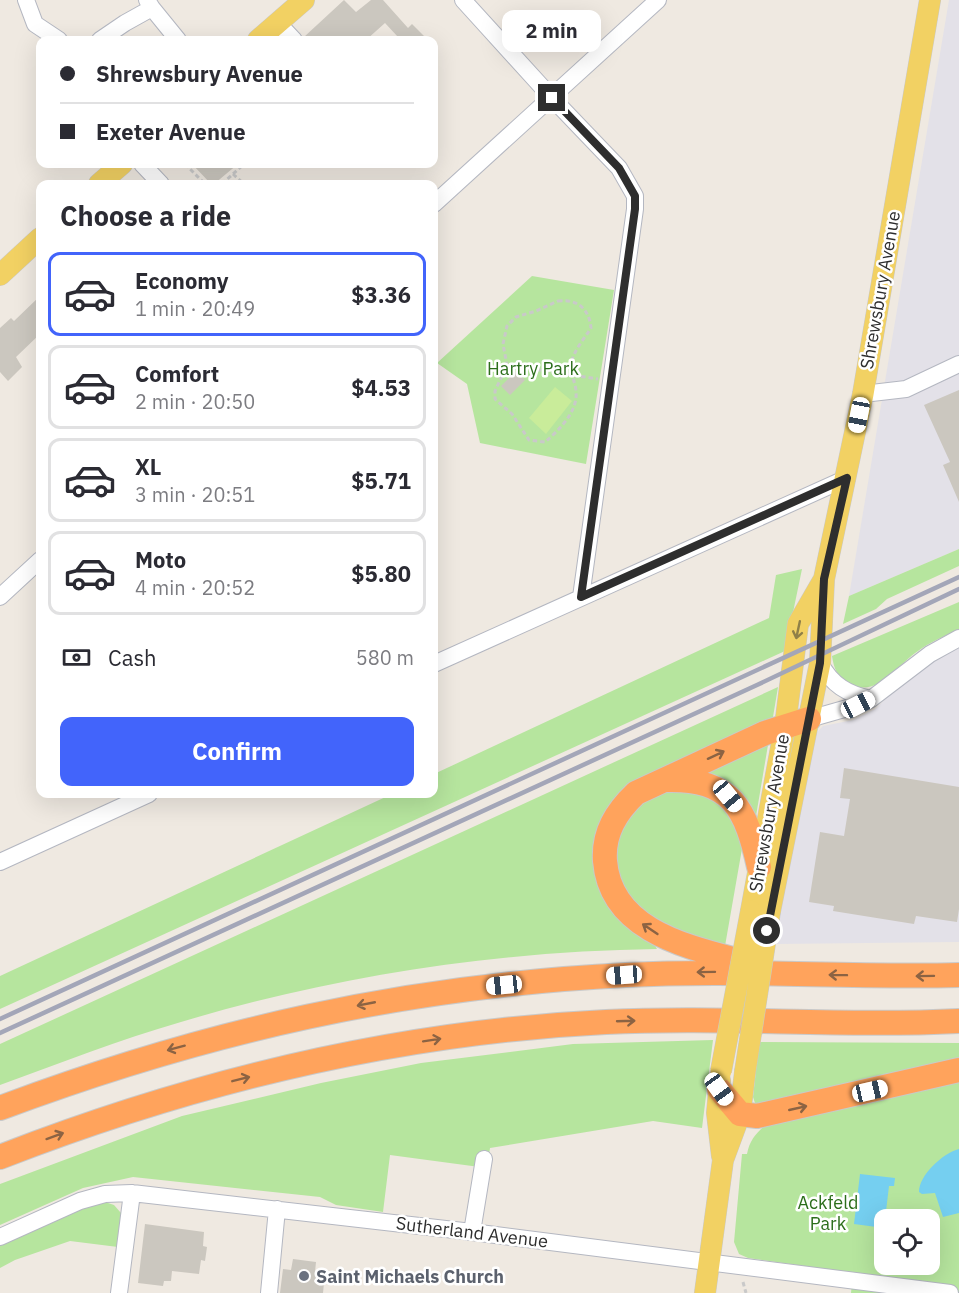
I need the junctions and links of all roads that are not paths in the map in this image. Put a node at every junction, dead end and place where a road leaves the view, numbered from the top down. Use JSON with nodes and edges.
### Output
{"nodes":[{"id":1,"x":26,"y":0,"type":"edge"},
{"id":2,"x":304,"y":0,"type":"edge"},
{"id":3,"x":464,"y":0,"type":"edge"},
{"id":4,"x":658,"y":0,"type":"edge"},
{"id":5,"x":930,"y":0,"type":"edge"},
{"id":6,"x":149,"y":4,"type":"edge"},
{"id":7,"x":278,"y":23,"type":"junction"},
{"id":8,"x":53,"y":36,"type":"edge"},
{"id":9,"x":106,"y":36,"type":"edge"},
{"id":10,"x":175,"y":36,"type":"edge"},
{"id":11,"x":263,"y":36,"type":"edge"},
{"id":12,"x":290,"y":36,"type":"edge"},
{"id":13,"x":552,"y":98,"type":"junction"},
{"id":14,"x":117,"y":168,"type":"edge"},
{"id":15,"x":146,"y":168,"type":"edge"},
{"id":16,"x":104,"y":180,"type":"edge"},
{"id":17,"x":158,"y":180,"type":"edge"},
{"id":18,"x":438,"y":200,"type":"edge"},
{"id":19,"x":36,"y":242,"type":"edge"},
{"id":20,"x":0,"y":275,"type":"edge"},
{"id":21,"x":959,"y":364,"type":"edge"},
{"id":22,"x":863,"y":394,"type":"junction"},
{"id":23,"x":847,"y":478,"type":"junction"},
{"id":24,"x":36,"y":564,"type":"edge"},
{"id":25,"x":824,"y":579,"type":"junction"},
{"id":26,"x":0,"y":597,"type":"edge"},
{"id":27,"x":581,"y":597,"type":"junction"},
{"id":28,"x":959,"y":638,"type":"edge"},
{"id":29,"x":438,"y":662,"type":"edge"},
{"id":30,"x":820,"y":663,"type":"junction"},
{"id":31,"x":871,"y":699,"type":"junction"},
{"id":32,"x":809,"y":719,"type":"junction"},
{"id":33,"x":785,"y":726,"type":"junction"},
{"id":34,"x":663,"y":780,"type":"junction"},
{"id":35,"x":140,"y":798,"type":"edge"},
{"id":36,"x":0,"y":862,"type":"edge"},
{"id":37,"x":759,"y":867,"type":"junction"},
{"id":38,"x":760,"y":911,"type":"junction"},
{"id":39,"x":785,"y":973,"type":"junction"},
{"id":40,"x":959,"y":975,"type":"edge"},
{"id":41,"x":959,"y":1021,"type":"edge"},
{"id":42,"x":959,"y":1070,"type":"edge"},
{"id":43,"x":720,"y":1080,"type":"junction"},
{"id":44,"x":0,"y":1108,"type":"edge"},
{"id":45,"x":740,"y":1114,"type":"junction"},
{"id":46,"x":0,"y":1157,"type":"edge"},
{"id":47,"x":484,"y":1159,"type":"dead end"},
{"id":48,"x":723,"y":1160,"type":"junction"},
{"id":49,"x":132,"y":1193,"type":"junction"},
{"id":50,"x":277,"y":1209,"type":"junction"},
{"id":51,"x":472,"y":1232,"type":"junction"},
{"id":52,"x":0,"y":1237,"type":"edge"},
{"id":53,"x":709,"y":1263,"type":"junction"},
{"id":54,"x":119,"y":1293,"type":"edge"},
{"id":55,"x":269,"y":1293,"type":"edge"},
{"id":56,"x":705,"y":1293,"type":"edge"},
{"id":57,"x":950,"y":1293,"type":"edge"}],
"edges":[{"from":1,"to":8,"type":"street"},
{"from":2,"to":7,"type":"main road"},
{"from":3,"to":13,"type":"street"},
{"from":4,"to":13,"type":"street"},
{"from":5,"to":22,"type":"main road","name":"Shrewsbury Avenue"},
{"from":6,"to":9,"type":"street"},
{"from":6,"to":10,"type":"street"},
{"from":7,"to":11,"type":"main road"},
{"from":7,"to":12,"type":"street"},
{"from":13,"to":18,"type":"street"},
{"from":13,"to":27,"type":"street"},
{"from":14,"to":16,"type":"main road"},
{"from":15,"to":17,"type":"street"},
{"from":19,"to":20,"type":"main road"},
{"from":21,"to":22,"type":"street"},
{"from":22,"to":23,"type":"main road","name":"Shrewsbury Avenue"},
{"from":23,"to":25,"type":"main road","name":"Shrewsbury Avenue"},
{"from":23,"to":27,"type":"street"},
{"from":24,"to":26,"type":"street"},
{"from":25,"to":30,"type":"main road","name":"Shrewsbury Avenue"},
{"from":25,"to":33,"type":"main road","name":"Shrewsbury Avenue","one_way":true},
{"from":27,"to":29,"type":"street"},
{"from":28,"to":31,"type":"street"},
{"from":30,"to":31,"type":"street"},
{"from":30,"to":32,"type":"main road","name":"Shrewsbury Avenue"},
{"from":31,"to":32,"type":"street"},
{"from":32,"to":33,"type":"highway"},
{"from":32,"to":38,"type":"main road","name":"Shrewsbury Avenue"},
{"from":34,"to":33,"type":"highway","one_way":true},
{"from":33,"to":37,"type":"main road","name":"Shrewsbury Avenue"},
{"from":34,"to":37,"type":"highway"},
{"from":39,"to":34,"type":"highway","one_way":true},
{"from":35,"to":36,"type":"street"},
{"from":37,"to":38,"type":"main road","name":"Shrewsbury Avenue"},
{"from":38,"to":43,"type":"main road","name":"Shrewsbury Avenue","bridge":true},
{"from":38,"to":45,"type":"main road","name":"Shrewsbury Avenue","bridge":true},
{"from":40,"to":39,"type":"highway","one_way":true},
{"from":39,"to":44,"type":"highway","one_way":true},
{"from":46,"to":41,"type":"highway","one_way":true},
{"from":45,"to":42,"type":"highway","one_way":true},
{"from":43,"to":45,"type":"highway"},
{"from":43,"to":48,"type":"main road","name":"Shrewsbury Avenue"},
{"from":45,"to":48,"type":"main road","name":"Shrewsbury Avenue"},
{"from":47,"to":51,"type":"street"},
{"from":48,"to":53,"type":"main road","name":"Shrewsbury Avenue"},
{"from":49,"to":50,"type":"street","name":"Sutherland Avenue"},
{"from":49,"to":52,"type":"street","name":"Sutherland Avenue"},
{"from":49,"to":54,"type":"street"},
{"from":50,"to":51,"type":"street","name":"Sutherland Avenue"},
{"from":50,"to":55,"type":"street"},
{"from":51,"to":53,"type":"street","name":"Sutherland Avenue"},
{"from":53,"to":56,"type":"main road","name":"Shrewsbury Avenue"},
{"from":53,"to":57,"type":"street","name":"Sutherland Avenue"}]}
